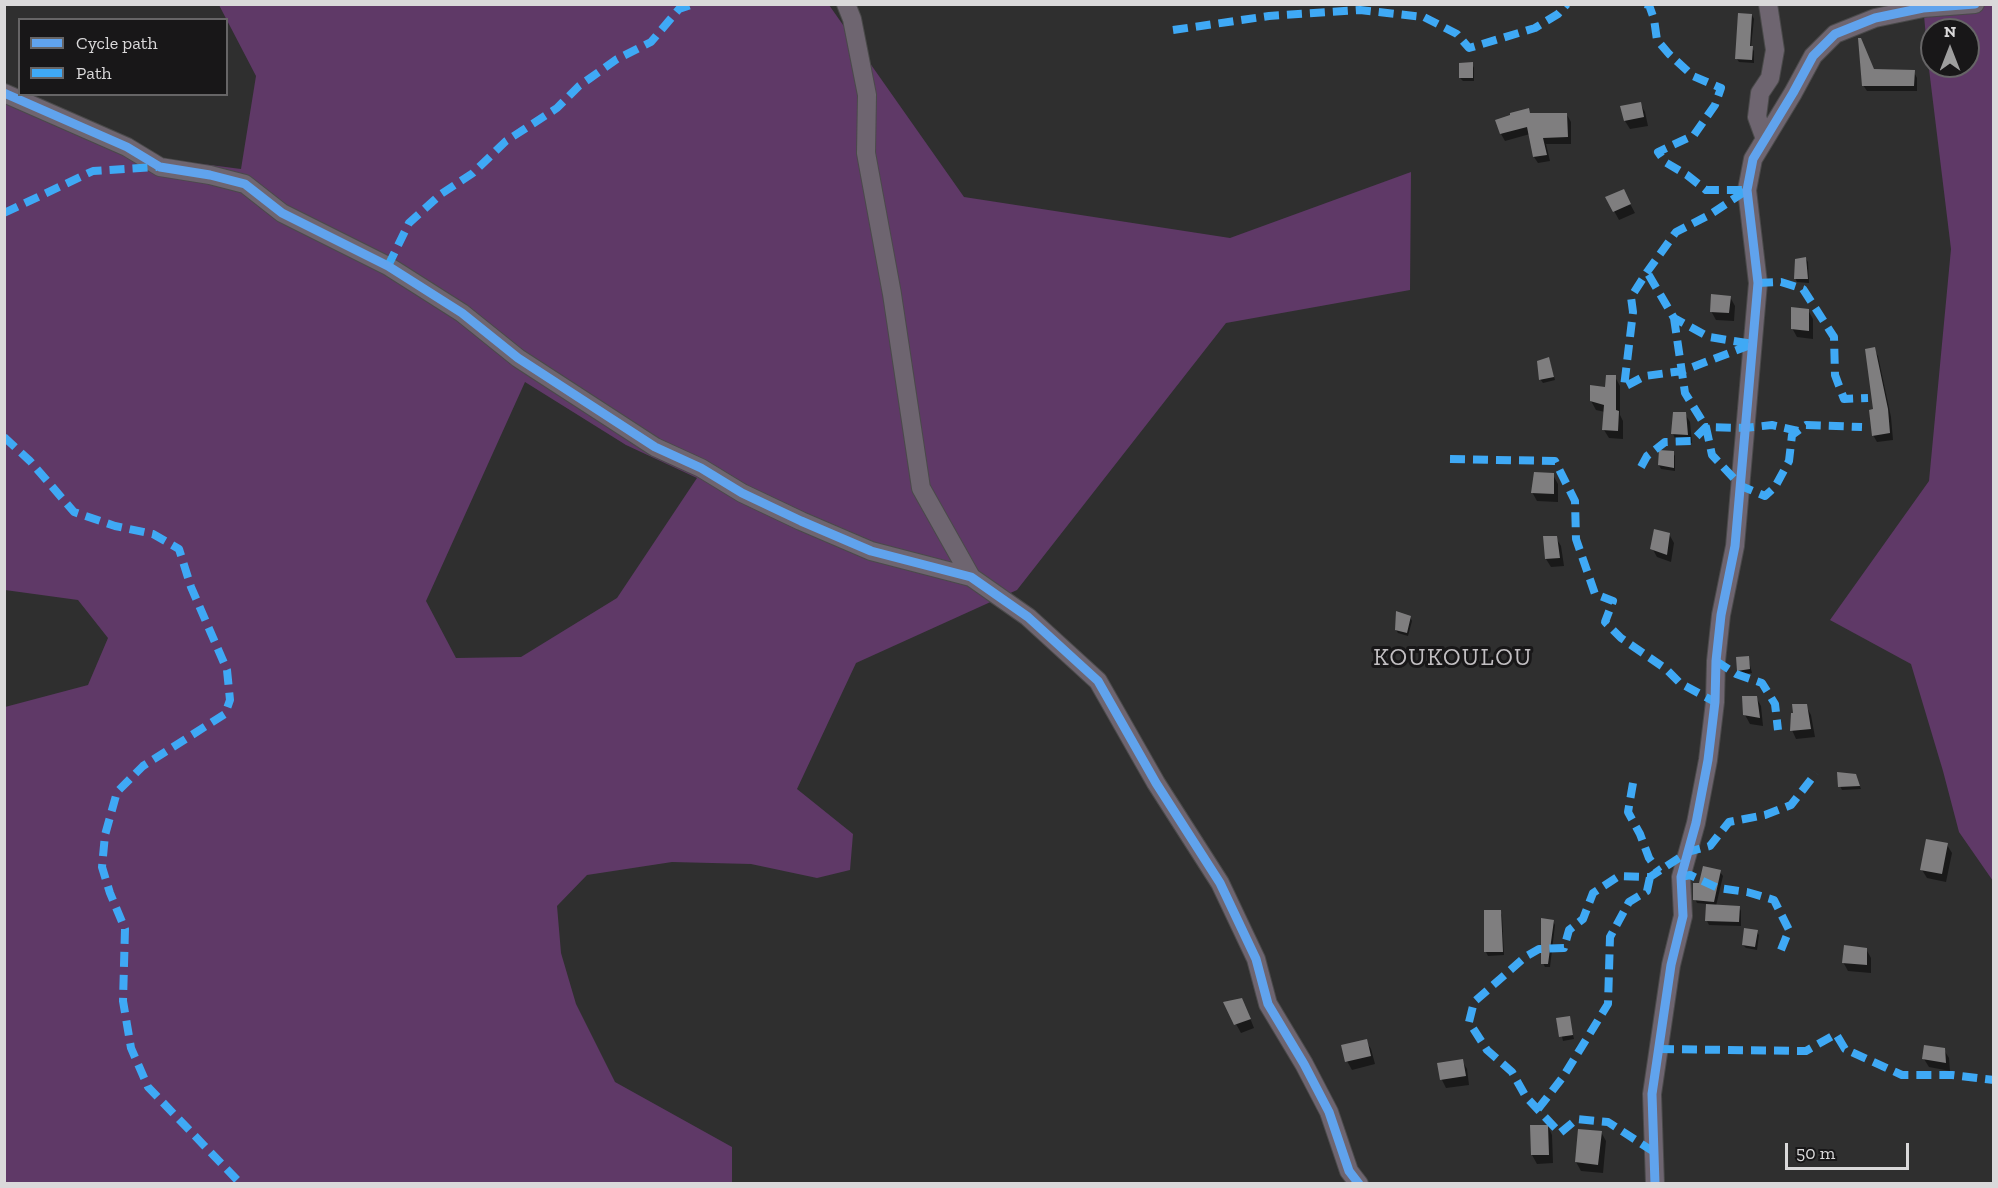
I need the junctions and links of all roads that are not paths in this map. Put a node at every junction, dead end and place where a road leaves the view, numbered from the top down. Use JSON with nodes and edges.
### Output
{"nodes":[{"id":1,"x":846,"y":4,"type":"edge"},
{"id":2,"x":1768,"y":4,"type":"edge"},
{"id":3,"x":1975,"y":4,"type":"edge"},
{"id":4,"x":4,"y":93,"type":"edge"},
{"id":5,"x":1765,"y":139,"type":"junction"},
{"id":6,"x":971,"y":577,"type":"junction"},
{"id":7,"x":1359,"y":1184,"type":"edge"},
{"id":8,"x":1655,"y":1184,"type":"edge"}],
"edges":[{"from":1,"to":6,"type":"street"},
{"from":2,"to":5,"type":"street"},
{"from":3,"to":5,"type":"street"},
{"from":4,"to":6,"type":"street"},
{"from":5,"to":8,"type":"street"},
{"from":6,"to":7,"type":"street"}]}
